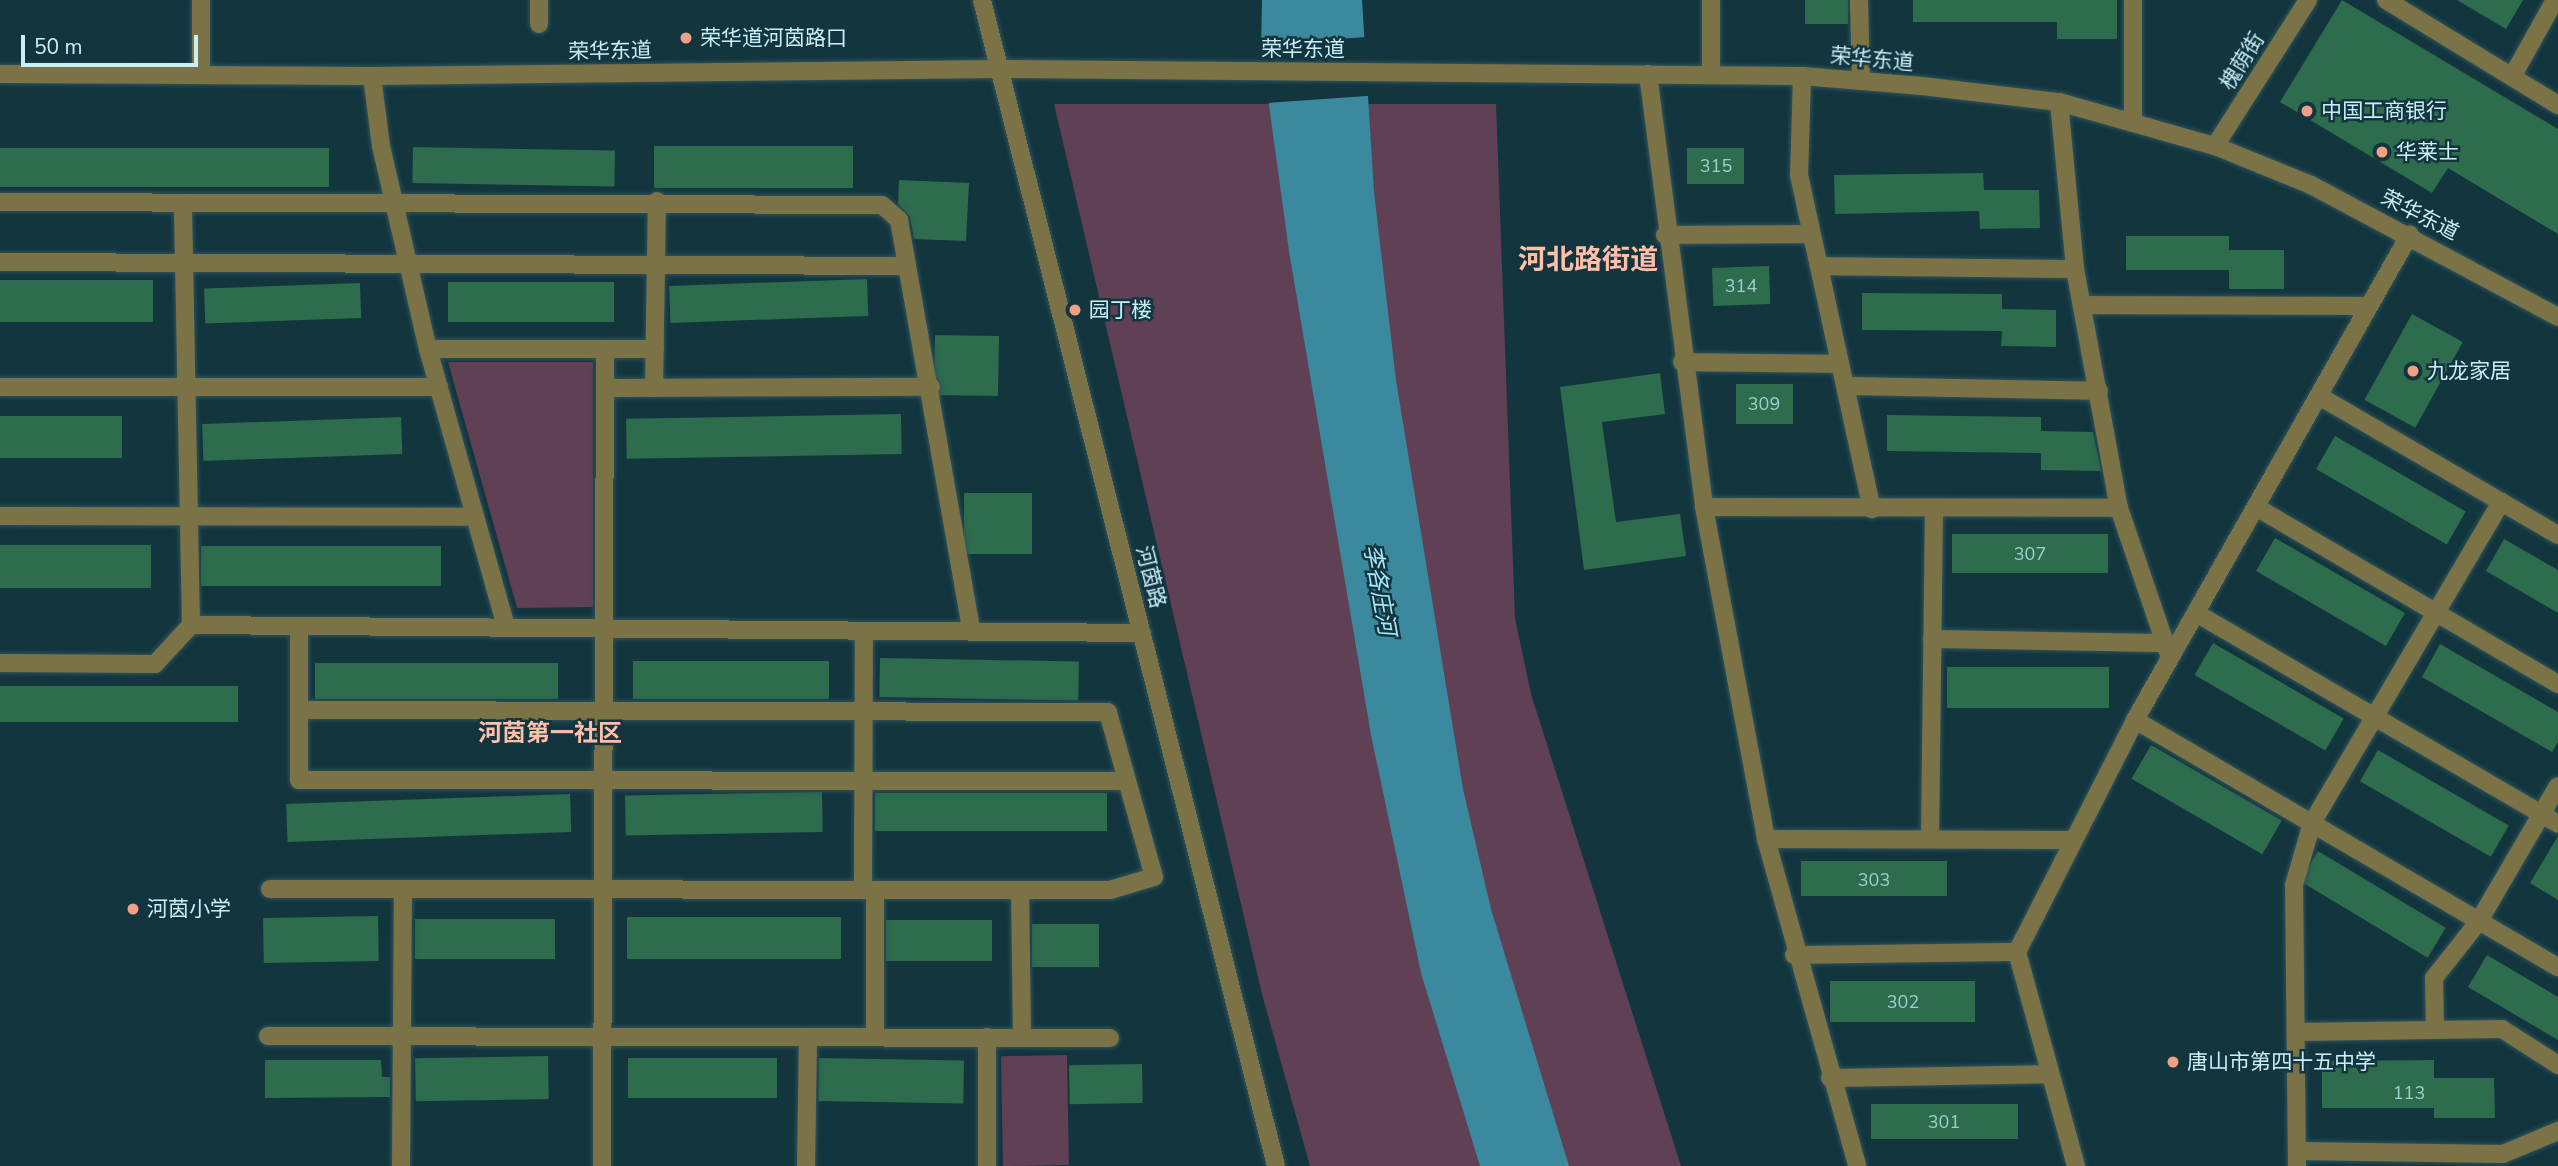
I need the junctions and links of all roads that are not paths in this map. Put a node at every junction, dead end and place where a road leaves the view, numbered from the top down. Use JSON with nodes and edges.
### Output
{"nodes":[{"id":1,"x":201,"y":0,"type":"edge"},
{"id":2,"x":539,"y":0,"type":"edge"},
{"id":3,"x":982,"y":0,"type":"edge"},
{"id":4,"x":1711,"y":0,"type":"edge"},
{"id":5,"x":1859,"y":0,"type":"edge"},
{"id":6,"x":2133,"y":0,"type":"edge"},
{"id":7,"x":2308,"y":0,"type":"edge"},
{"id":8,"x":2386,"y":0,"type":"edge"},
{"id":9,"x":2555,"y":0,"type":"edge"},
{"id":10,"x":539,"y":24,"type":"dead end"},
{"id":11,"x":1000,"y":69,"type":"junction"},
{"id":12,"x":0,"y":74,"type":"edge"},
{"id":13,"x":201,"y":74,"type":"junction"},
{"id":14,"x":1648,"y":74,"type":"junction"},
{"id":15,"x":1711,"y":75,"type":"junction"},
{"id":16,"x":372,"y":76,"type":"junction"},
{"id":17,"x":1802,"y":76,"type":"junction"},
{"id":18,"x":2512,"y":77,"type":"junction"},
{"id":19,"x":1861,"y":81,"type":"junction"},
{"id":20,"x":2059,"y":102,"type":"junction"},
{"id":21,"x":2558,"y":105,"type":"edge"},
{"id":22,"x":2133,"y":120,"type":"junction"},
{"id":23,"x":2215,"y":146,"type":"junction"},
{"id":24,"x":657,"y":201,"type":"junction"},
{"id":25,"x":0,"y":202,"type":"edge"},
{"id":26,"x":183,"y":203,"type":"junction"},
{"id":27,"x":394,"y":203,"type":"junction"},
{"id":28,"x":1811,"y":234,"type":"junction"},
{"id":29,"x":2410,"y":234,"type":"junction"},
{"id":30,"x":1665,"y":235,"type":"junction"},
{"id":31,"x":0,"y":262,"type":"edge"},
{"id":32,"x":184,"y":263,"type":"junction"},
{"id":33,"x":408,"y":264,"type":"junction"},
{"id":34,"x":656,"y":265,"type":"junction"},
{"id":35,"x":907,"y":266,"type":"junction"},
{"id":36,"x":1821,"y":266,"type":"junction"},
{"id":37,"x":2075,"y":269,"type":"junction"},
{"id":38,"x":2082,"y":305,"type":"junction"},
{"id":39,"x":2369,"y":306,"type":"junction"},
{"id":40,"x":2558,"y":317,"type":"edge"},
{"id":41,"x":428,"y":349,"type":"junction"},
{"id":42,"x":655,"y":349,"type":"junction"},
{"id":43,"x":605,"y":351,"type":"junction"},
{"id":44,"x":1682,"y":362,"type":"junction"},
{"id":45,"x":1839,"y":363,"type":"junction"},
{"id":46,"x":1847,"y":386,"type":"junction"},
{"id":47,"x":0,"y":387,"type":"edge"},
{"id":48,"x":186,"y":387,"type":"junction"},
{"id":49,"x":439,"y":387,"type":"junction"},
{"id":50,"x":931,"y":387,"type":"junction"},
{"id":51,"x":605,"y":388,"type":"junction"},
{"id":52,"x":654,"y":388,"type":"junction"},
{"id":53,"x":2099,"y":391,"type":"junction"},
{"id":54,"x":2319,"y":396,"type":"junction"},
{"id":55,"x":2501,"y":502,"type":"junction"},
{"id":56,"x":2256,"y":507,"type":"junction"},
{"id":57,"x":1704,"y":508,"type":"junction"},
{"id":58,"x":1934,"y":508,"type":"junction"},
{"id":59,"x":2119,"y":508,"type":"junction"},
{"id":60,"x":1872,"y":509,"type":"junction"},
{"id":61,"x":0,"y":516,"type":"edge"},
{"id":62,"x":189,"y":516,"type":"junction"},
{"id":63,"x":475,"y":517,"type":"junction"},
{"id":64,"x":2558,"y":536,"type":"edge"},
{"id":65,"x":2196,"y":613,"type":"junction"},
{"id":66,"x":2436,"y":613,"type":"junction"},
{"id":67,"x":191,"y":625,"type":"junction"},
{"id":68,"x":299,"y":626,"type":"junction"},
{"id":69,"x":506,"y":627,"type":"junction"},
{"id":70,"x":604,"y":628,"type":"junction"},
{"id":71,"x":971,"y":629,"type":"junction"},
{"id":72,"x":864,"y":631,"type":"junction"},
{"id":73,"x":1142,"y":633,"type":"junction"},
{"id":74,"x":1932,"y":639,"type":"junction"},
{"id":75,"x":2166,"y":651,"type":"junction"},
{"id":76,"x":0,"y":663,"type":"edge"},
{"id":77,"x":2558,"y":684,"type":"edge"},
{"id":78,"x":299,"y":710,"type":"junction"},
{"id":79,"x":604,"y":711,"type":"junction"},
{"id":80,"x":863,"y":712,"type":"junction"},
{"id":81,"x":2374,"y":717,"type":"junction"},
{"id":82,"x":2135,"y":720,"type":"junction"},
{"id":83,"x":603,"y":780,"type":"junction"},
{"id":84,"x":863,"y":780,"type":"junction"},
{"id":85,"x":1126,"y":781,"type":"junction"},
{"id":86,"x":2558,"y":786,"type":"edge"},
{"id":87,"x":2541,"y":815,"type":"junction"},
{"id":88,"x":2312,"y":823,"type":"junction"},
{"id":89,"x":2558,"y":824,"type":"edge"},
{"id":90,"x":1930,"y":837,"type":"junction"},
{"id":91,"x":1766,"y":839,"type":"junction"},
{"id":92,"x":2071,"y":840,"type":"junction"},
{"id":93,"x":270,"y":889,"type":"dead end"},
{"id":94,"x":403,"y":889,"type":"junction"},
{"id":95,"x":603,"y":890,"type":"junction"},
{"id":96,"x":869,"y":890,"type":"junction"},
{"id":97,"x":1020,"y":890,"type":"junction"},
{"id":98,"x":2479,"y":921,"type":"junction"},
{"id":99,"x":2017,"y":951,"type":"junction"},
{"id":100,"x":1794,"y":955,"type":"junction"},
{"id":101,"x":2558,"y":967,"type":"edge"},
{"id":102,"x":2435,"y":1030,"type":"junction"},
{"id":103,"x":2296,"y":1032,"type":"junction"},
{"id":104,"x":268,"y":1037,"type":"dead end"},
{"id":105,"x":402,"y":1037,"type":"junction"},
{"id":106,"x":603,"y":1037,"type":"junction"},
{"id":107,"x":808,"y":1037,"type":"junction"},
{"id":108,"x":875,"y":1037,"type":"junction"},
{"id":109,"x":986,"y":1037,"type":"junction"},
{"id":110,"x":1022,"y":1038,"type":"junction"},
{"id":111,"x":1110,"y":1038,"type":"dead end"},
{"id":112,"x":2558,"y":1065,"type":"edge"},
{"id":113,"x":2050,"y":1074,"type":"junction"},
{"id":114,"x":1830,"y":1078,"type":"junction"},
{"id":115,"x":2558,"y":1131,"type":"edge"},
{"id":116,"x":2297,"y":1158,"type":"edge"},
{"id":117,"x":2465,"y":1160,"type":"edge"},
{"id":118,"x":401,"y":1166,"type":"edge"},
{"id":119,"x":602,"y":1166,"type":"edge"},
{"id":120,"x":806,"y":1166,"type":"edge"},
{"id":121,"x":987,"y":1166,"type":"edge"},
{"id":122,"x":1276,"y":1166,"type":"edge"},
{"id":123,"x":1857,"y":1166,"type":"edge"},
{"id":124,"x":2076,"y":1166,"type":"edge"}],
"edges":[{"from":1,"to":13,"type":"street"},
{"from":2,"to":10,"type":"street"},
{"from":3,"to":11,"type":"street","name":"河茵路"},
{"from":4,"to":15,"type":"street"},
{"from":5,"to":19,"type":"street"},
{"from":6,"to":22,"type":"street"},
{"from":7,"to":23,"type":"street","name":"槐荫街"},
{"from":8,"to":18,"type":"street"},
{"from":9,"to":18,"type":"street"},
{"from":11,"to":14,"type":"street","name":"荣华东道"},
{"from":11,"to":16,"type":"street","name":"荣华东道"},
{"from":11,"to":73,"type":"street","name":"河茵路"},
{"from":12,"to":13,"type":"street","name":"荣华东道"},
{"from":13,"to":16,"type":"street","name":"荣华东道"},
{"from":14,"to":15,"type":"street","name":"荣华东道"},
{"from":14,"to":30,"type":"street"},
{"from":15,"to":17,"type":"street","name":"荣华东道"},
{"from":16,"to":27,"type":"street"},
{"from":17,"to":19,"type":"street","name":"荣华东道"},
{"from":17,"to":28,"type":"street"},
{"from":18,"to":21,"type":"street"},
{"from":19,"to":20,"type":"street","name":"荣华东道"},
{"from":20,"to":22,"type":"street","name":"荣华东道"},
{"from":20,"to":37,"type":"street"},
{"from":22,"to":23,"type":"street","name":"荣华东道"},
{"from":23,"to":29,"type":"street","name":"荣华东道"},
{"from":24,"to":27,"type":"street"},
{"from":24,"to":34,"type":"street"},
{"from":24,"to":35,"type":"street"},
{"from":25,"to":26,"type":"street"},
{"from":26,"to":27,"type":"street"},
{"from":26,"to":32,"type":"street"},
{"from":27,"to":33,"type":"street"},
{"from":28,"to":30,"type":"street"},
{"from":28,"to":36,"type":"street"},
{"from":29,"to":39,"type":"street"},
{"from":29,"to":40,"type":"street","name":"荣华东道"},
{"from":30,"to":44,"type":"street"},
{"from":31,"to":32,"type":"street"},
{"from":32,"to":33,"type":"street"},
{"from":32,"to":48,"type":"street"},
{"from":33,"to":34,"type":"street"},
{"from":33,"to":41,"type":"street"},
{"from":34,"to":35,"type":"street"},
{"from":34,"to":42,"type":"street"},
{"from":35,"to":50,"type":"street"},
{"from":36,"to":37,"type":"street"},
{"from":36,"to":45,"type":"street"},
{"from":37,"to":38,"type":"street"},
{"from":38,"to":39,"type":"street"},
{"from":38,"to":53,"type":"street"},
{"from":39,"to":54,"type":"street"},
{"from":41,"to":43,"type":"street"},
{"from":41,"to":49,"type":"street"},
{"from":42,"to":43,"type":"street"},
{"from":42,"to":52,"type":"street"},
{"from":43,"to":51,"type":"street"},
{"from":44,"to":45,"type":"street"},
{"from":44,"to":57,"type":"street"},
{"from":45,"to":46,"type":"street"},
{"from":46,"to":53,"type":"street"},
{"from":46,"to":60,"type":"street"},
{"from":47,"to":48,"type":"street"},
{"from":48,"to":49,"type":"street"},
{"from":48,"to":62,"type":"street"},
{"from":49,"to":63,"type":"street"},
{"from":50,"to":52,"type":"street"},
{"from":50,"to":71,"type":"street"},
{"from":51,"to":52,"type":"street"},
{"from":51,"to":70,"type":"street"},
{"from":53,"to":59,"type":"street"},
{"from":54,"to":55,"type":"street"},
{"from":54,"to":56,"type":"street"},
{"from":55,"to":64,"type":"street"},
{"from":55,"to":66,"type":"street"},
{"from":56,"to":65,"type":"street"},
{"from":56,"to":66,"type":"street"},
{"from":57,"to":60,"type":"street"},
{"from":57,"to":91,"type":"street"},
{"from":58,"to":59,"type":"street"},
{"from":58,"to":60,"type":"street"},
{"from":58,"to":74,"type":"street"},
{"from":59,"to":75,"type":"street"},
{"from":61,"to":62,"type":"street"},
{"from":62,"to":63,"type":"street"},
{"from":62,"to":67,"type":"street"},
{"from":63,"to":69,"type":"street"},
{"from":65,"to":75,"type":"street"},
{"from":65,"to":81,"type":"street"},
{"from":66,"to":77,"type":"street"},
{"from":66,"to":81,"type":"street"},
{"from":67,"to":68,"type":"street"},
{"from":67,"to":76,"type":"street"},
{"from":68,"to":69,"type":"street"},
{"from":68,"to":78,"type":"street"},
{"from":69,"to":70,"type":"street"},
{"from":70,"to":72,"type":"street"},
{"from":70,"to":79,"type":"street"},
{"from":71,"to":72,"type":"street"},
{"from":71,"to":73,"type":"street"},
{"from":72,"to":80,"type":"street"},
{"from":73,"to":122,"type":"street","name":"河茵路"},
{"from":74,"to":75,"type":"street"},
{"from":74,"to":90,"type":"street"},
{"from":75,"to":82,"type":"street"},
{"from":78,"to":79,"type":"street"},
{"from":78,"to":83,"type":"street"},
{"from":79,"to":80,"type":"street"},
{"from":79,"to":83,"type":"street"},
{"from":80,"to":84,"type":"street"},
{"from":80,"to":85,"type":"street"},
{"from":81,"to":87,"type":"street"},
{"from":81,"to":88,"type":"street"},
{"from":82,"to":88,"type":"street"},
{"from":82,"to":92,"type":"street"},
{"from":83,"to":84,"type":"street"},
{"from":83,"to":95,"type":"street"},
{"from":84,"to":85,"type":"street"},
{"from":84,"to":96,"type":"street"},
{"from":85,"to":97,"type":"street"},
{"from":86,"to":87,"type":"street"},
{"from":87,"to":89,"type":"street"},
{"from":87,"to":98,"type":"street"},
{"from":88,"to":98,"type":"street"},
{"from":88,"to":103,"type":"street"},
{"from":90,"to":91,"type":"street"},
{"from":90,"to":92,"type":"street"},
{"from":91,"to":100,"type":"street"},
{"from":92,"to":99,"type":"street"},
{"from":93,"to":94,"type":"street"},
{"from":94,"to":95,"type":"street"},
{"from":94,"to":105,"type":"street"},
{"from":95,"to":96,"type":"street"},
{"from":95,"to":106,"type":"street"},
{"from":96,"to":97,"type":"street"},
{"from":96,"to":108,"type":"street"},
{"from":97,"to":110,"type":"street"},
{"from":98,"to":101,"type":"street"},
{"from":98,"to":102,"type":"street"},
{"from":99,"to":100,"type":"street"},
{"from":99,"to":113,"type":"street"},
{"from":100,"to":114,"type":"street"},
{"from":102,"to":103,"type":"street"},
{"from":102,"to":112,"type":"street"},
{"from":103,"to":116,"type":"street"},
{"from":104,"to":105,"type":"street"},
{"from":105,"to":106,"type":"street"},
{"from":105,"to":118,"type":"street"},
{"from":106,"to":107,"type":"street"},
{"from":106,"to":119,"type":"street"},
{"from":107,"to":108,"type":"street"},
{"from":107,"to":120,"type":"street"},
{"from":108,"to":109,"type":"street"},
{"from":109,"to":110,"type":"street"},
{"from":109,"to":121,"type":"street"},
{"from":110,"to":111,"type":"street"},
{"from":113,"to":114,"type":"street"},
{"from":113,"to":124,"type":"street"},
{"from":114,"to":123,"type":"street"},
{"from":115,"to":117,"type":"street"},
{"from":116,"to":117,"type":"street"}]}
